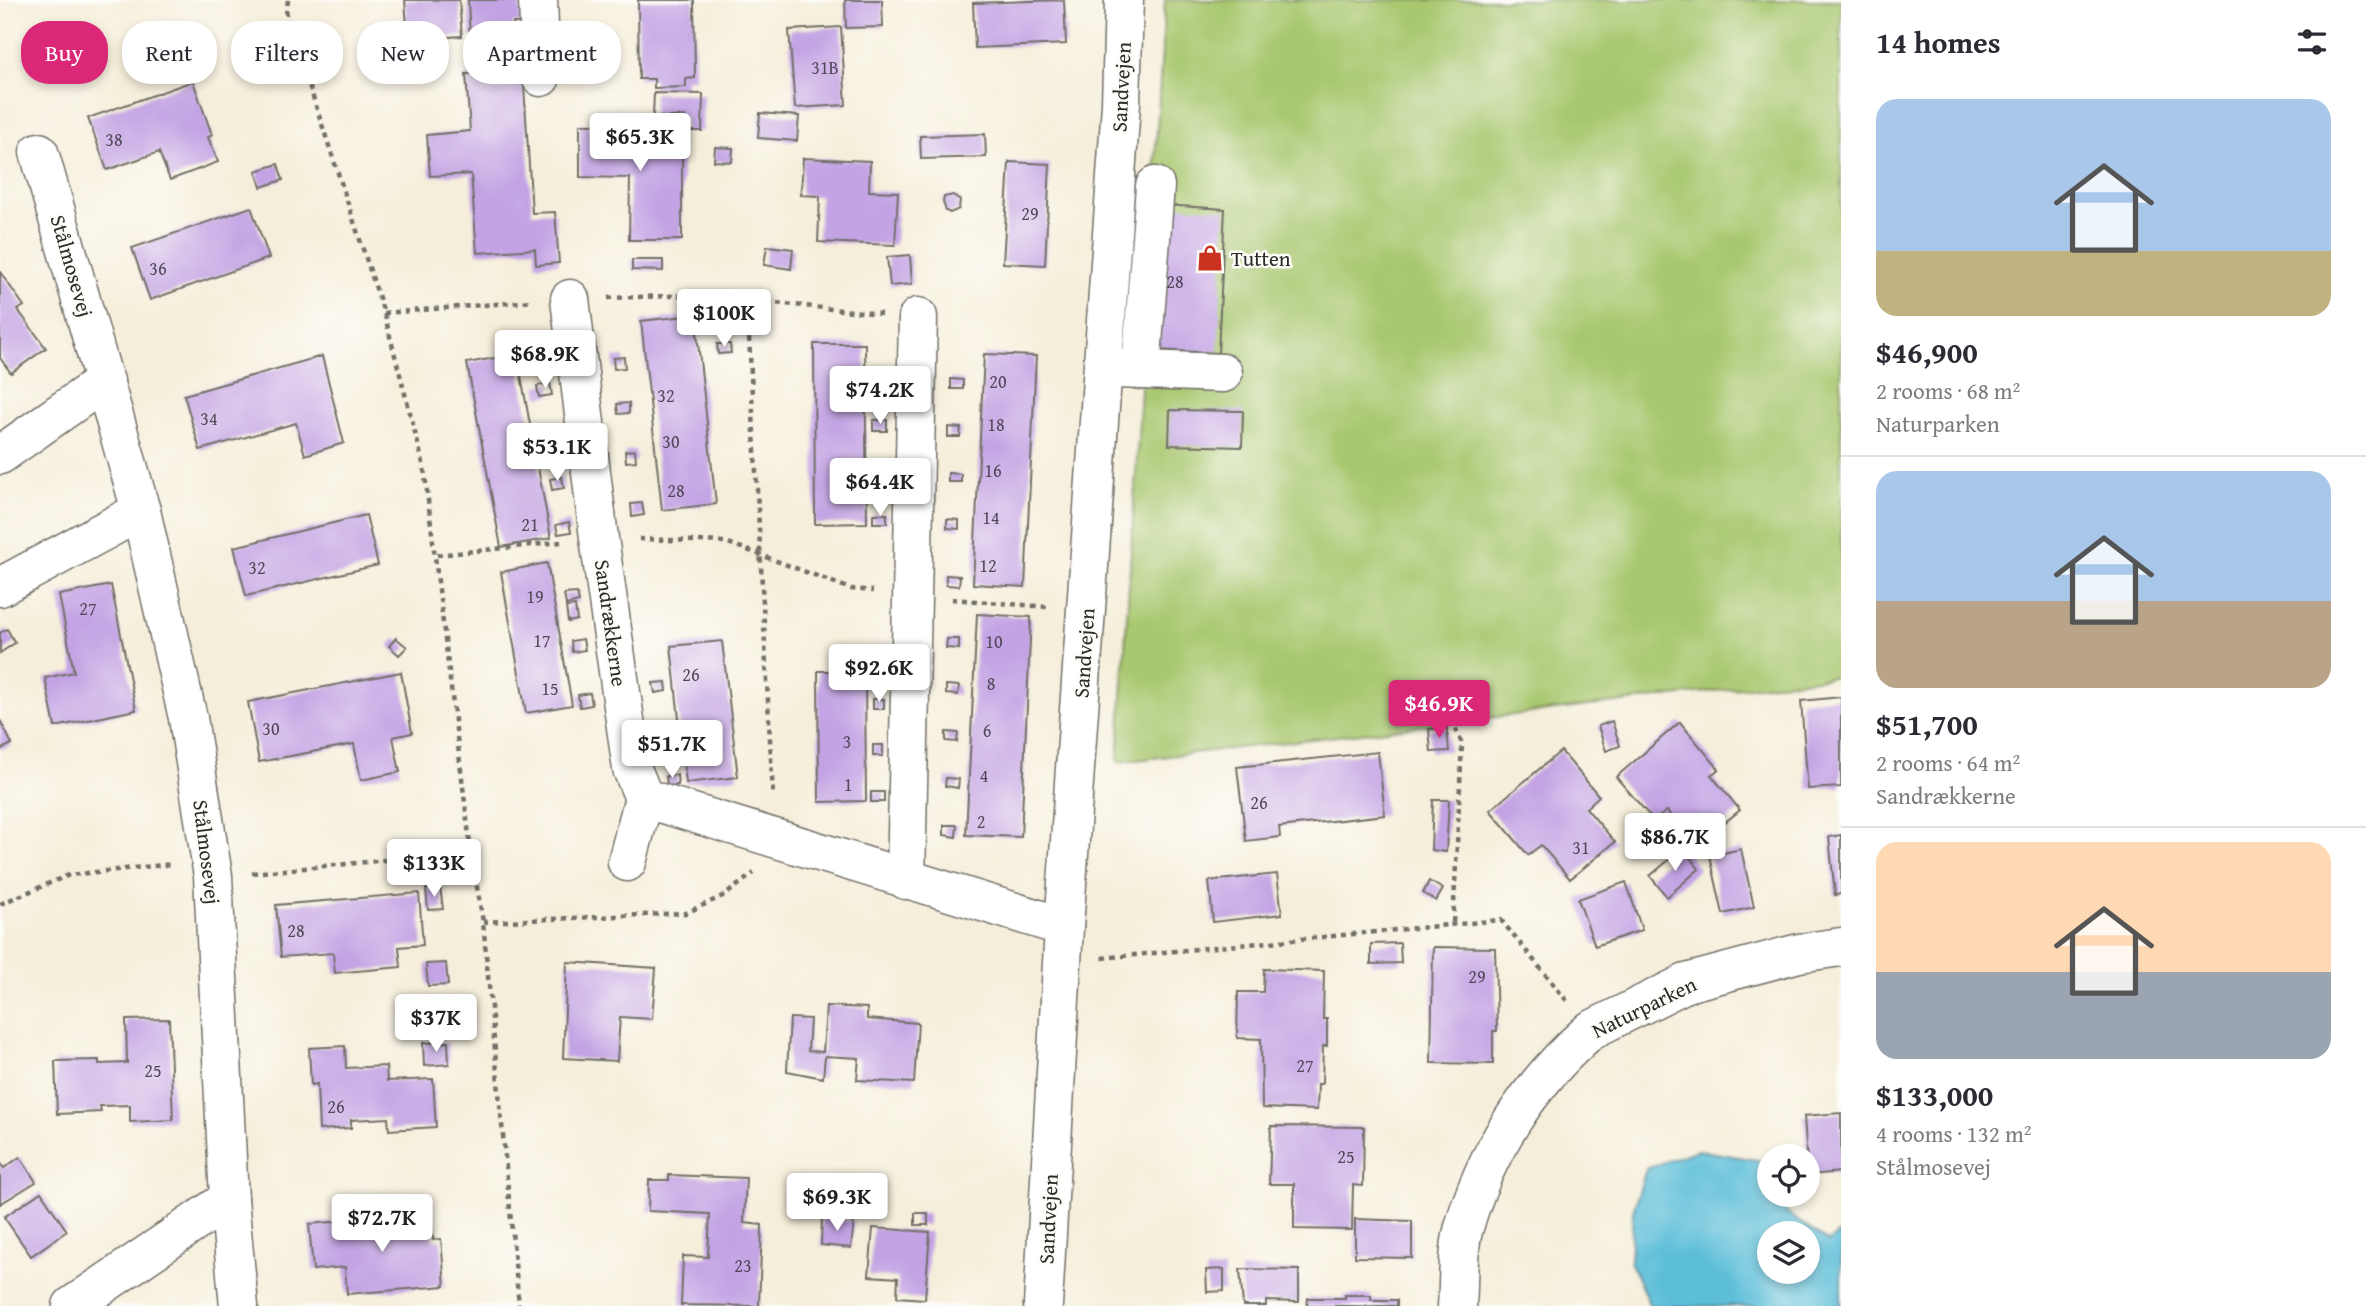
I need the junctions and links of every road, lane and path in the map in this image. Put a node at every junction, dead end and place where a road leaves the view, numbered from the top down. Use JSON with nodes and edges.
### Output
{"nodes":[{"id":1,"x":288,"y":0,"type":"edge"},
{"id":2,"x":538,"y":0,"type":"edge"},
{"id":3,"x":1125,"y":0,"type":"edge"},
{"id":4,"x":539,"y":21,"type":"edge"},
{"id":5,"x":39,"y":152,"type":"dead end"},
{"id":6,"x":1155,"y":186,"type":"dead end"},
{"id":7,"x":747,"y":298,"type":"junction"},
{"id":8,"x":570,"y":299,"type":"junction"},
{"id":9,"x":384,"y":313,"type":"junction"},
{"id":10,"x":918,"y":317,"type":"joint"},
{"id":11,"x":1101,"y":369,"type":"junction"},
{"id":12,"x":1141,"y":370,"type":"junction"},
{"id":13,"x":1223,"y":373,"type":"dead end"},
{"id":14,"x":105,"y":381,"type":"junction"},
{"id":15,"x":0,"y":455,"type":"edge"},
{"id":16,"x":141,"y":511,"type":"junction"},
{"id":17,"x":599,"y":538,"type":"junction"},
{"id":18,"x":758,"y":554,"type":"junction"},
{"id":19,"x":437,"y":555,"type":"junction"},
{"id":20,"x":0,"y":587,"type":"edge"},
{"id":21,"x":912,"y":595,"type":"junction"},
{"id":22,"x":1087,"y":610,"type":"junction"},
{"id":23,"x":1448,"y":710,"type":"dead end"},
{"id":24,"x":643,"y":798,"type":"junction"},
{"id":25,"x":774,"y":809,"type":"dead end"},
{"id":26,"x":790,"y":845,"type":"junction"},
{"id":27,"x":627,"y":862,"type":"dead end"},
{"id":28,"x":906,"y":880,"type":"junction"},
{"id":29,"x":484,"y":922,"type":"junction"},
{"id":30,"x":1453,"y":924,"type":"junction"},
{"id":31,"x":1063,"y":943,"type":"junction"},
{"id":32,"x":1841,"y":947,"type":"edge"},
{"id":33,"x":1591,"y":1030,"type":"junction"},
{"id":34,"x":229,"y":1199,"type":"junction"},
{"id":35,"x":72,"y":1306,"type":"edge"},
{"id":36,"x":239,"y":1306,"type":"edge"},
{"id":37,"x":519,"y":1306,"type":"edge"},
{"id":38,"x":1043,"y":1306,"type":"edge"},
{"id":39,"x":1457,"y":1306,"type":"edge"}],
"edges":[{"from":1,"to":9,"type":"path"},
{"from":2,"to":4,"type":"street"},
{"from":3,"to":11,"type":"street","name":"Sandvejen"},
{"from":5,"to":14,"type":"street","name":"Stålmosevej"},
{"from":6,"to":12,"type":"street"},
{"from":7,"to":8,"type":"path"},
{"from":7,"to":10,"type":"path"},
{"from":7,"to":18,"type":"path"},
{"from":8,"to":9,"type":"path"},
{"from":8,"to":17,"type":"street","name":"Sandrækkerne"},
{"from":9,"to":19,"type":"path"},
{"from":10,"to":21,"type":"street"},
{"from":11,"to":12,"type":"street"},
{"from":11,"to":22,"type":"street","name":"Sandvejen"},
{"from":12,"to":13,"type":"street"},
{"from":14,"to":15,"type":"street"},
{"from":14,"to":16,"type":"street","name":"Stålmosevej"},
{"from":16,"to":20,"type":"street"},
{"from":16,"to":34,"type":"street","name":"Stålmosevej"},
{"from":17,"to":18,"type":"path"},
{"from":17,"to":19,"type":"path"},
{"from":17,"to":24,"type":"street","name":"Sandrækkerne"},
{"from":18,"to":21,"type":"path"},
{"from":18,"to":25,"type":"path"},
{"from":19,"to":29,"type":"path"},
{"from":21,"to":22,"type":"path"},
{"from":21,"to":28,"type":"street"},
{"from":22,"to":31,"type":"street","name":"Sandvejen"},
{"from":23,"to":30,"type":"path"},
{"from":24,"to":26,"type":"street"},
{"from":24,"to":27,"type":"street"},
{"from":26,"to":28,"type":"street"},
{"from":26,"to":29,"type":"path"},
{"from":28,"to":31,"type":"street"},
{"from":29,"to":37,"type":"path"},
{"from":30,"to":31,"type":"path"},
{"from":30,"to":33,"type":"path"},
{"from":31,"to":38,"type":"street","name":"Sandvejen"},
{"from":32,"to":33,"type":"street","name":"Naturparken"},
{"from":33,"to":39,"type":"street","name":"Naturparken"},
{"from":34,"to":35,"type":"street"},
{"from":34,"to":36,"type":"street","name":"Stålmosevej"}]}
